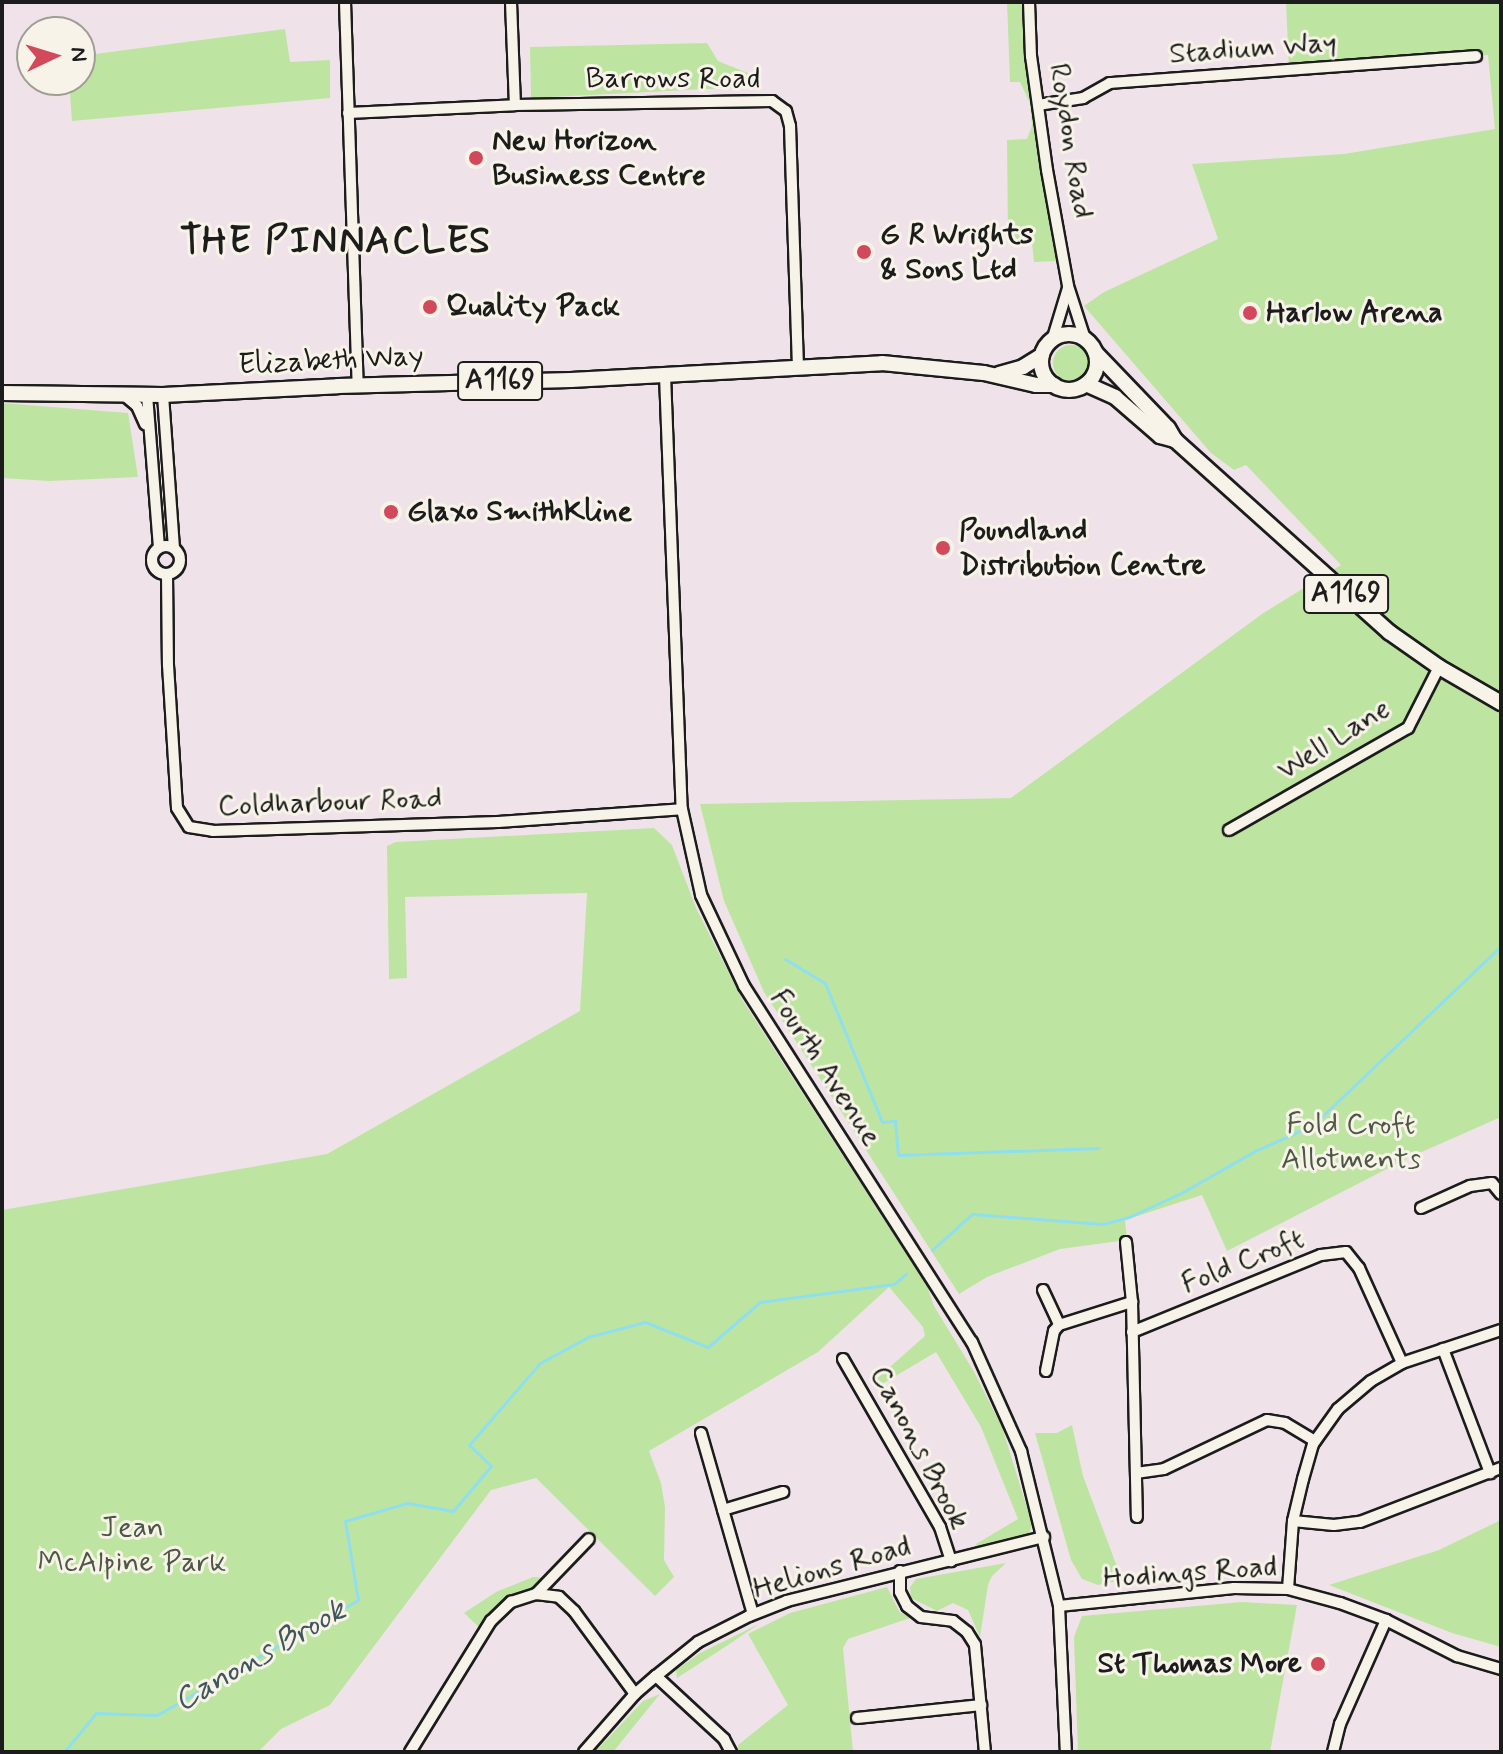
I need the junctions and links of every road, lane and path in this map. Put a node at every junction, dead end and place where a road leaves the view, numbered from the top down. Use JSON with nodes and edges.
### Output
{"nodes":[{"id":1,"x":345,"y":2,"type":"edge"},
{"id":2,"x":511,"y":2,"type":"edge"},
{"id":3,"x":1029,"y":2,"type":"edge"},
{"id":4,"x":1476,"y":56,"type":"dead end"},
{"id":5,"x":515,"y":105,"type":"junction"},
{"id":6,"x":1038,"y":105,"type":"junction"},
{"id":7,"x":348,"y":113,"type":"junction"},
{"id":8,"x":1068,"y":286,"type":"junction"},
{"id":9,"x":1085,"y":339,"type":"junction"},
{"id":10,"x":1052,"y":341,"type":"junction"},
{"id":11,"x":1095,"y":352,"type":"junction"},
{"id":12,"x":1042,"y":355,"type":"junction"},
{"id":13,"x":798,"y":368,"type":"junction"},
{"id":14,"x":665,"y":375,"type":"junction"},
{"id":15,"x":997,"y":375,"type":"junction"},
{"id":16,"x":1086,"y":384,"type":"junction"},
{"id":17,"x":358,"y":385,"type":"junction"},
{"id":18,"x":1054,"y":385,"type":"junction"},
{"id":19,"x":2,"y":393,"type":"edge"},
{"id":20,"x":147,"y":395,"type":"junction"},
{"id":21,"x":163,"y":395,"type":"junction"},
{"id":22,"x":125,"y":396,"type":"junction"},
{"id":23,"x":1175,"y":440,"type":"junction"},
{"id":24,"x":151,"y":441,"type":"junction"},
{"id":25,"x":159,"y":548,"type":"junction"},
{"id":26,"x":174,"y":548,"type":"junction"},
{"id":27,"x":167,"y":574,"type":"junction"},
{"id":28,"x":1439,"y":667,"type":"junction"},
{"id":29,"x":1501,"y":703,"type":"edge"},
{"id":30,"x":682,"y":809,"type":"junction"},
{"id":31,"x":1229,"y":830,"type":"dead end"},
{"id":32,"x":1501,"y":1194,"type":"edge"},
{"id":33,"x":1421,"y":1208,"type":"dead end"},
{"id":34,"x":1126,"y":1242,"type":"dead end"},
{"id":35,"x":1043,"y":1290,"type":"dead end"},
{"id":36,"x":1132,"y":1302,"type":"junction"},
{"id":37,"x":1059,"y":1325,"type":"junction"},
{"id":38,"x":1501,"y":1330,"type":"edge"},
{"id":39,"x":1132,"y":1332,"type":"junction"},
{"id":40,"x":1443,"y":1349,"type":"junction"},
{"id":41,"x":843,"y":1359,"type":"dead end"},
{"id":42,"x":1402,"y":1363,"type":"junction"},
{"id":43,"x":1046,"y":1371,"type":"dead end"},
{"id":44,"x":701,"y":1433,"type":"dead end"},
{"id":45,"x":1315,"y":1441,"type":"junction"},
{"id":46,"x":1495,"y":1470,"type":"edge"},
{"id":47,"x":1136,"y":1473,"type":"junction"},
{"id":48,"x":783,"y":1492,"type":"dead end"},
{"id":49,"x":723,"y":1510,"type":"junction"},
{"id":50,"x":1137,"y":1517,"type":"dead end"},
{"id":51,"x":1293,"y":1521,"type":"junction"},
{"id":52,"x":1044,"y":1537,"type":"junction"},
{"id":53,"x":589,"y":1539,"type":"dead end"},
{"id":54,"x":951,"y":1561,"type":"junction"},
{"id":55,"x":900,"y":1571,"type":"junction"},
{"id":56,"x":1288,"y":1589,"type":"junction"},
{"id":57,"x":536,"y":1594,"type":"junction"},
{"id":58,"x":1059,"y":1606,"type":"junction"},
{"id":59,"x":753,"y":1614,"type":"junction"},
{"id":60,"x":1386,"y":1620,"type":"junction"},
{"id":61,"x":1501,"y":1669,"type":"edge"},
{"id":62,"x":656,"y":1676,"type":"junction"},
{"id":63,"x":635,"y":1694,"type":"junction"},
{"id":64,"x":981,"y":1705,"type":"junction"},
{"id":65,"x":857,"y":1718,"type":"dead end"},
{"id":66,"x":410,"y":1752,"type":"edge"},
{"id":67,"x":584,"y":1752,"type":"edge"},
{"id":68,"x":731,"y":1752,"type":"edge"},
{"id":69,"x":985,"y":1752,"type":"edge"},
{"id":70,"x":1066,"y":1752,"type":"edge"},
{"id":71,"x":1333,"y":1752,"type":"edge"}],
"edges":[{"from":1,"to":7,"type":"street"},
{"from":2,"to":5,"type":"street"},
{"from":3,"to":6,"type":"street","name":"Roydon Road"},
{"from":4,"to":6,"type":"street","name":"Stadium Way"},
{"from":5,"to":7,"type":"street","name":"Barrows Road"},
{"from":5,"to":13,"type":"street","name":"Barrows Road"},
{"from":6,"to":8,"type":"street","name":"Roydon Road"},
{"from":7,"to":17,"type":"street"},
{"from":8,"to":9,"type":"street","name":"Roydon Road"},
{"from":8,"to":10,"type":"street","name":"Roydon Road"},
{"from":9,"to":10,"type":"main road"},
{"from":9,"to":11,"type":"main road"},
{"from":10,"to":12,"type":"main road"},
{"from":11,"to":16,"type":"main road"},
{"from":11,"to":23,"type":"main road","number":"A1169"},
{"from":12,"to":15,"type":"main road","name":"Elizabeth Way","number":"A1169"},
{"from":12,"to":18,"type":"main road"},
{"from":13,"to":14,"type":"main road","name":"Elizabeth Way","number":"A1169"},
{"from":13,"to":15,"type":"main road","name":"Elizabeth Way","number":"A1169"},
{"from":14,"to":17,"type":"main road","name":"Elizabeth Way","number":"A1169"},
{"from":14,"to":30,"type":"street","name":"Fourth Avenue"},
{"from":15,"to":18,"type":"main road","name":"Elizabeth Way","number":"A1169"},
{"from":16,"to":18,"type":"main road"},
{"from":16,"to":23,"type":"main road","number":"A1169"},
{"from":17,"to":21,"type":"main road","name":"Elizabeth Way","number":"A1169"},
{"from":19,"to":22,"type":"main road","name":"Elizabeth Way","number":"A1169"},
{"from":20,"to":21,"type":"main road","name":"Elizabeth Way","number":"A1169"},
{"from":20,"to":22,"type":"main road","name":"Elizabeth Way","number":"A1169"},
{"from":20,"to":24,"type":"street","name":"Coldharbour Road"},
{"from":21,"to":26,"type":"street","name":"Coldharbour Road"},
{"from":22,"to":24,"type":"street","name":"Coldharbour Road"},
{"from":23,"to":28,"type":"main road","number":"A1169"},
{"from":24,"to":25,"type":"street","name":"Coldharbour Road"},
{"from":25,"to":26,"type":"street"},
{"from":25,"to":27,"type":"street","name":"Coldharbour Road"},
{"from":26,"to":27,"type":"street","name":"Coldharbour Road"},
{"from":27,"to":30,"type":"street","name":"Coldharbour Road"},
{"from":28,"to":29,"type":"main road","number":"A1169"},
{"from":28,"to":31,"type":"street","name":"Well Lane"},
{"from":30,"to":52,"type":"street","name":"Fourth Avenue"},
{"from":32,"to":33,"type":"street"},
{"from":34,"to":36,"type":"street"},
{"from":35,"to":37,"type":"street"},
{"from":36,"to":37,"type":"street"},
{"from":36,"to":39,"type":"street"},
{"from":37,"to":43,"type":"street"},
{"from":38,"to":40,"type":"street"},
{"from":39,"to":42,"type":"street","name":"Fold Croft"},
{"from":39,"to":47,"type":"street"},
{"from":40,"to":42,"type":"street"},
{"from":40,"to":46,"type":"street"},
{"from":41,"to":54,"type":"street","name":"Canons Brook"},
{"from":42,"to":45,"type":"street"},
{"from":44,"to":49,"type":"street"},
{"from":45,"to":47,"type":"street"},
{"from":45,"to":51,"type":"street"},
{"from":46,"to":51,"type":"street"},
{"from":47,"to":50,"type":"street"},
{"from":48,"to":49,"type":"street"},
{"from":49,"to":59,"type":"street"},
{"from":51,"to":56,"type":"street"},
{"from":52,"to":54,"type":"street","name":"Helions Road"},
{"from":52,"to":58,"type":"street","name":"Fourth Avenue"},
{"from":53,"to":57,"type":"street"},
{"from":54,"to":55,"type":"street","name":"Helions Road"},
{"from":55,"to":59,"type":"street","name":"Helions Road"},
{"from":55,"to":64,"type":"street"},
{"from":56,"to":58,"type":"street","name":"Hodings Road"},
{"from":56,"to":60,"type":"street","name":"Hodings Road"},
{"from":57,"to":63,"type":"street"},
{"from":57,"to":66,"type":"street"},
{"from":58,"to":70,"type":"street","name":"Fourth Avenue"},
{"from":59,"to":62,"type":"street","name":"Helions Road"},
{"from":60,"to":61,"type":"street","name":"Hodings Road"},
{"from":60,"to":71,"type":"street"},
{"from":62,"to":63,"type":"street","name":"Helions Road"},
{"from":62,"to":68,"type":"street"},
{"from":63,"to":67,"type":"street","name":"Helions Road"},
{"from":64,"to":65,"type":"street"},
{"from":64,"to":69,"type":"street"}]}
